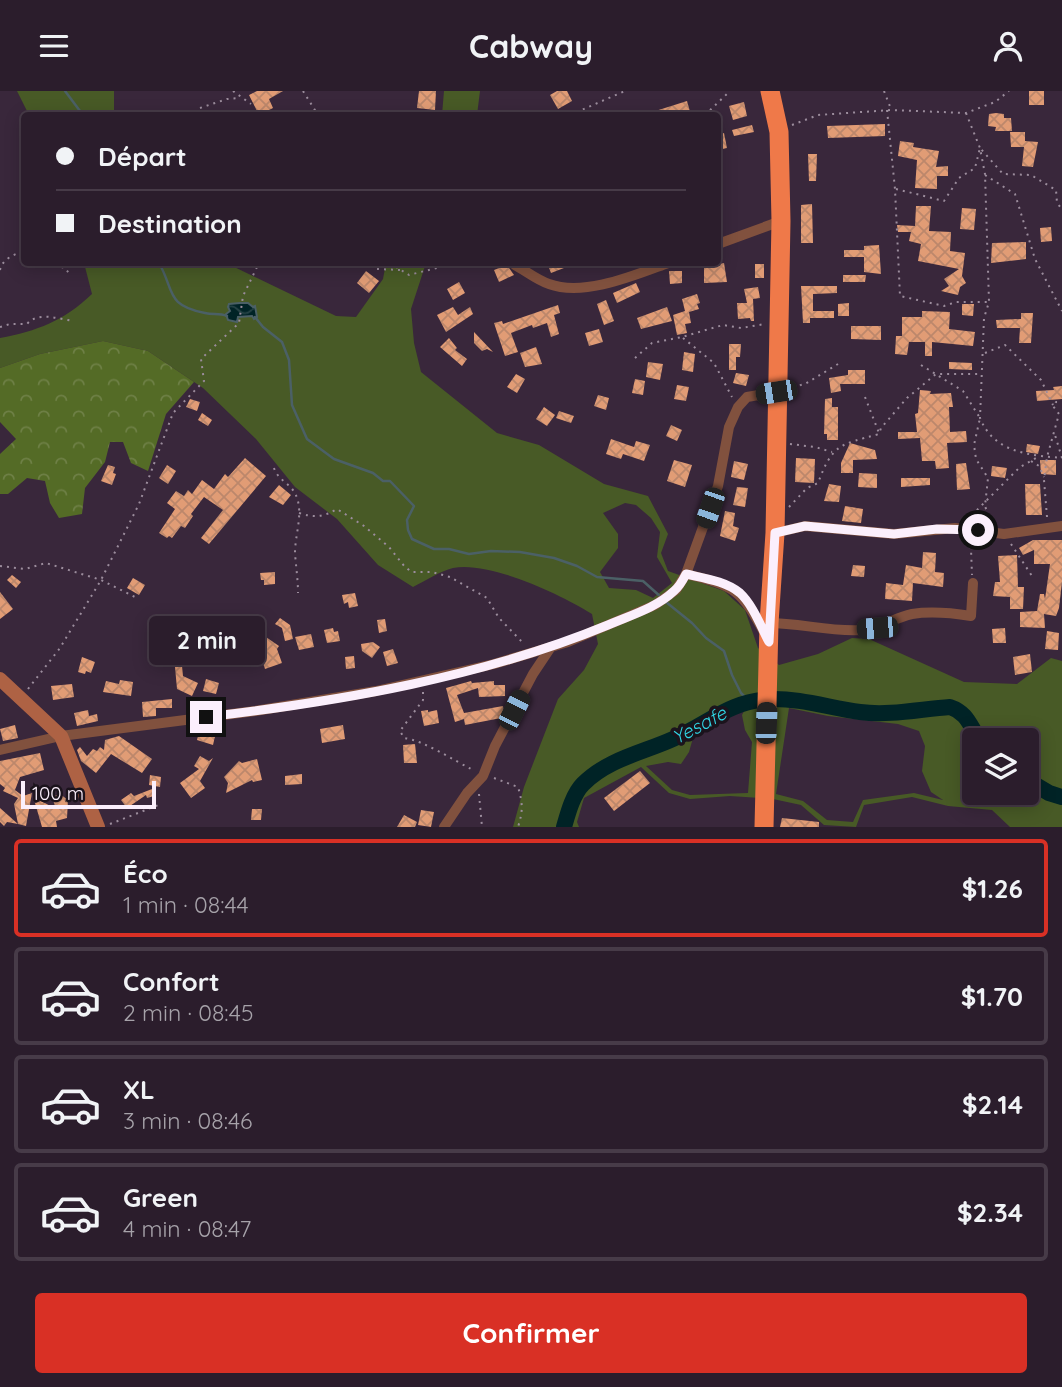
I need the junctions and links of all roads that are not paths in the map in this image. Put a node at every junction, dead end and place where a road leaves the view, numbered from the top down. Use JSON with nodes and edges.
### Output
{"nodes":[{"id":1,"x":770,"y":91,"type":"edge"},
{"id":2,"x":781,"y":221,"type":"junction"},
{"id":3,"x":721,"y":243,"type":"edge"},
{"id":4,"x":517,"y":266,"type":"edge"},
{"id":5,"x":659,"y":266,"type":"edge"},
{"id":6,"x":776,"y":392,"type":"junction"},
{"id":7,"x":1062,"y":526,"type":"edge"},
{"id":8,"x":777,"y":532,"type":"junction"},
{"id":9,"x":686,"y":574,"type":"junction"},
{"id":10,"x":973,"y":583,"type":"dead end"},
{"id":11,"x":769,"y":633,"type":"junction"},
{"id":12,"x":551,"y":647,"type":"junction"},
{"id":13,"x":0,"y":679,"type":"edge"},
{"id":14,"x":61,"y":736,"type":"junction"},
{"id":15,"x":0,"y":750,"type":"edge"},
{"id":16,"x":100,"y":827,"type":"edge"},
{"id":17,"x":444,"y":827,"type":"edge"},
{"id":18,"x":764,"y":827,"type":"edge"}],
"edges":[{"from":1,"to":2,"type":"highway"},
{"from":2,"to":3,"type":"street"},
{"from":2,"to":6,"type":"highway"},
{"from":4,"to":5,"type":"street"},
{"from":6,"to":8,"type":"highway"},
{"from":6,"to":9,"type":"street"},
{"from":7,"to":8,"type":"street"},
{"from":8,"to":11,"type":"highway"},
{"from":9,"to":11,"type":"street"},
{"from":9,"to":12,"type":"street"},
{"from":10,"to":11,"type":"street"},
{"from":11,"to":18,"type":"highway"},
{"from":12,"to":14,"type":"street"},
{"from":12,"to":17,"type":"street"},
{"from":13,"to":14,"type":"street"},
{"from":14,"to":15,"type":"street"},
{"from":14,"to":16,"type":"street"}]}
